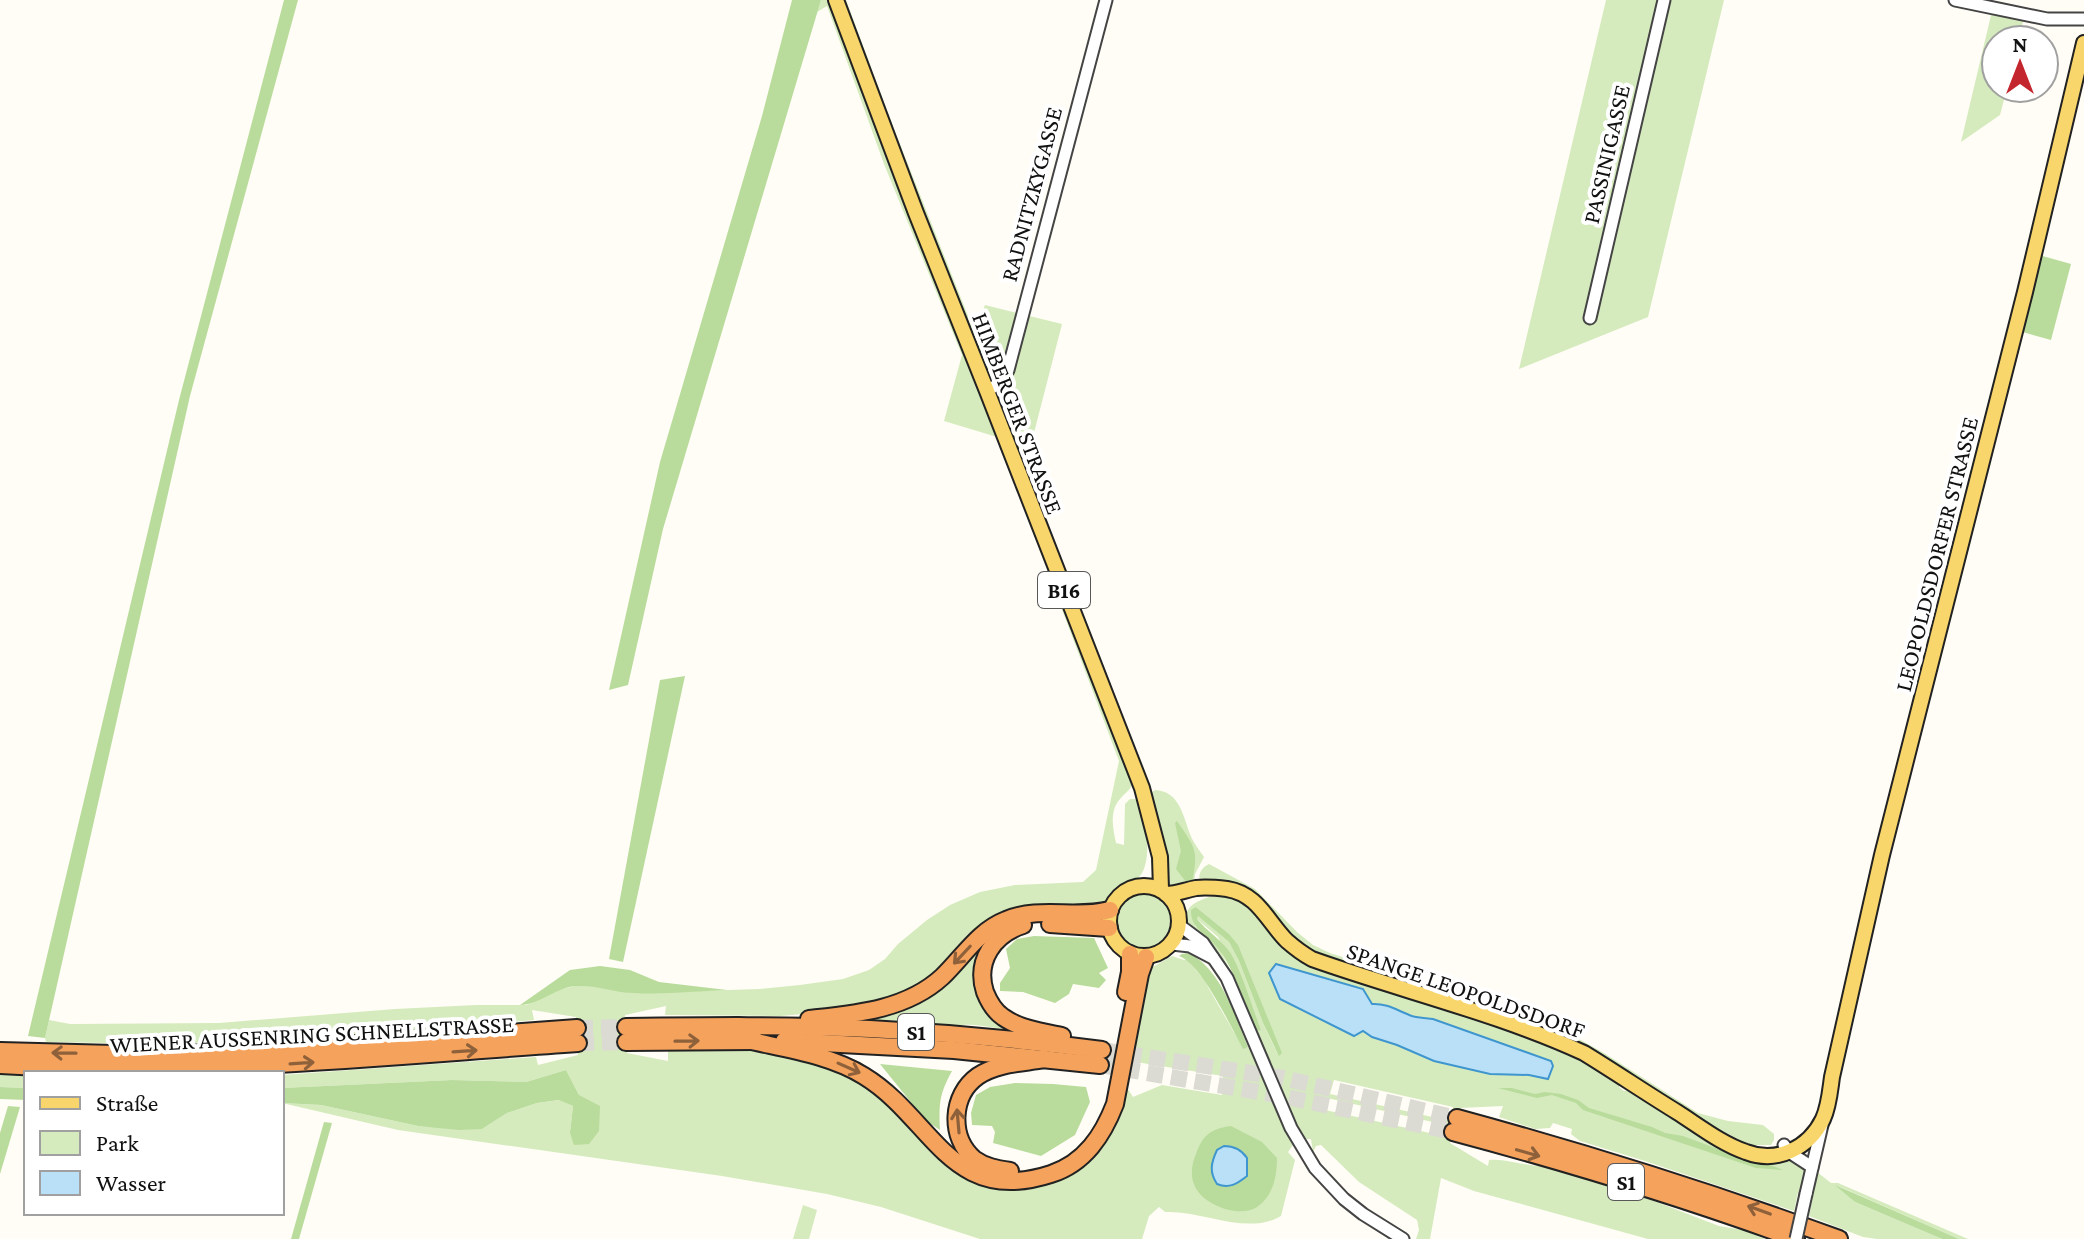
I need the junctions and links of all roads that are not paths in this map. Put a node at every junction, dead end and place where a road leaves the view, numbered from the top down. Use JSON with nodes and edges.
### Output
{"nodes":[{"id":1,"x":836,"y":0,"type":"edge"},
{"id":2,"x":1106,"y":0,"type":"edge"},
{"id":3,"x":1664,"y":0,"type":"edge"},
{"id":4,"x":1955,"y":0,"type":"edge"},
{"id":5,"x":2084,"y":19,"type":"edge"},
{"id":6,"x":2084,"y":43,"type":"edge"},
{"id":7,"x":1590,"y":318,"type":"dead end"},
{"id":8,"x":987,"y":391,"type":"junction"},
{"id":9,"x":1155,"y":843,"type":"junction"},
{"id":10,"x":1141,"y":886,"type":"junction"},
{"id":11,"x":1213,"y":889,"type":"junction"},
{"id":12,"x":1163,"y":892,"type":"junction"},
{"id":13,"x":1110,"y":910,"type":"junction"},
{"id":14,"x":1179,"y":919,"type":"junction"},
{"id":15,"x":1109,"y":928,"type":"junction"},
{"id":16,"x":1172,"y":944,"type":"junction"},
{"id":17,"x":1138,"y":955,"type":"junction"},
{"id":18,"x":1213,"y":958,"type":"junction"},
{"id":19,"x":745,"y":1033,"type":"junction"},
{"id":20,"x":626,"y":1034,"type":"tunnel mouth"},
{"id":21,"x":0,"y":1051,"type":"edge"},
{"id":22,"x":1097,"y":1055,"type":"junction"},
{"id":23,"x":1045,"y":1059,"type":"junction"},
{"id":24,"x":0,"y":1065,"type":"edge"},
{"id":25,"x":1832,"y":1077,"type":"junction"},
{"id":26,"x":1824,"y":1118,"type":"junction"},
{"id":27,"x":1809,"y":1133,"type":"junction"},
{"id":28,"x":1786,"y":1149,"type":"junction"},
{"id":29,"x":1812,"y":1167,"type":"junction"},
{"id":30,"x":1381,"y":1224,"type":"junction"},
{"id":31,"x":1377,"y":1239,"type":"edge"},
{"id":32,"x":1403,"y":1239,"type":"edge"},
{"id":33,"x":1796,"y":1239,"type":"edge"},
{"id":34,"x":1839,"y":1239,"type":"edge"}],
"edges":[{"from":1,"to":8,"type":"main road","name":"HIMBERGER STRASSE","number":"B16"},
{"from":2,"to":8,"type":"street","name":"RADNITZKYGASSE"},
{"from":3,"to":7,"type":"street","name":"PASSINIGASSE"},
{"from":4,"to":5,"type":"street"},
{"from":6,"to":25,"type":"main road","name":"LEOPOLDSDORFER STRASSE"},
{"from":8,"to":9,"type":"main road","name":"HIMBERGER STRASSE","number":"B16"},
{"from":9,"to":10,"type":"main road","name":"HIMBERGER STRASSE","number":"B16"},
{"from":9,"to":12,"type":"main road","name":"HIMBERGER STRASSE","number":"B16"},
{"from":10,"to":12,"type":"main road"},
{"from":10,"to":13,"type":"main road"},
{"from":11,"to":12,"type":"main road","name":"SPANGE LEOPOLDSDORF"},
{"from":11,"to":14,"type":"main road"},
{"from":11,"to":28,"type":"main road","name":"SPANGE LEOPOLDSDORF"},
{"from":12,"to":14,"type":"main road"},
{"from":13,"to":15,"type":"main road"},
{"from":13,"to":19,"type":"highway","one_way":true},
{"from":14,"to":16,"type":"main road"},
{"from":14,"to":18,"type":"street"},
{"from":15,"to":17,"type":"main road"},
{"from":15,"to":22,"type":"highway"},
{"from":16,"to":17,"type":"main road"},
{"from":16,"to":18,"type":"street"},
{"from":19,"to":17,"type":"highway","one_way":true},
{"from":17,"to":23,"type":"highway","one_way":true},
{"from":18,"to":30,"type":"street"},
{"from":19,"to":20,"type":"highway","number":"S1"},
{"from":19,"to":22,"type":"highway","number":"S1"},
{"from":19,"to":23,"type":"highway","number":"S1"},
{"from":24,"to":21,"type":"highway","name":"WIENER AUSSENRING SCHNELLSTRASSE","one_way":true},
{"from":22,"to":23,"type":"highway","number":"S1"},
{"from":25,"to":26,"type":"main road","name":"LEOPOLDSDORFER STRASSE"},
{"from":25,"to":27,"type":"main road","name":"LEOPOLDSDORFER STRASSE"},
{"from":26,"to":27,"type":"main road","name":"LEOPOLDSDORFER STRASSE"},
{"from":26,"to":29,"type":"street","name":"LEOPOLDSDORFER STRASSE"},
{"from":27,"to":28,"type":"main road"},
{"from":27,"to":29,"type":"street","name":"LEOPOLDSDORFER STRASSE"},
{"from":28,"to":29,"type":"street"},
{"from":29,"to":33,"type":"street","name":"LEOPOLDSDORFER STRASSE","bridge":true},
{"from":30,"to":31,"type":"street"},
{"from":30,"to":32,"type":"street"},
{"from":34,"to":33,"type":"highway","number":"S1","one_way":true}]}
